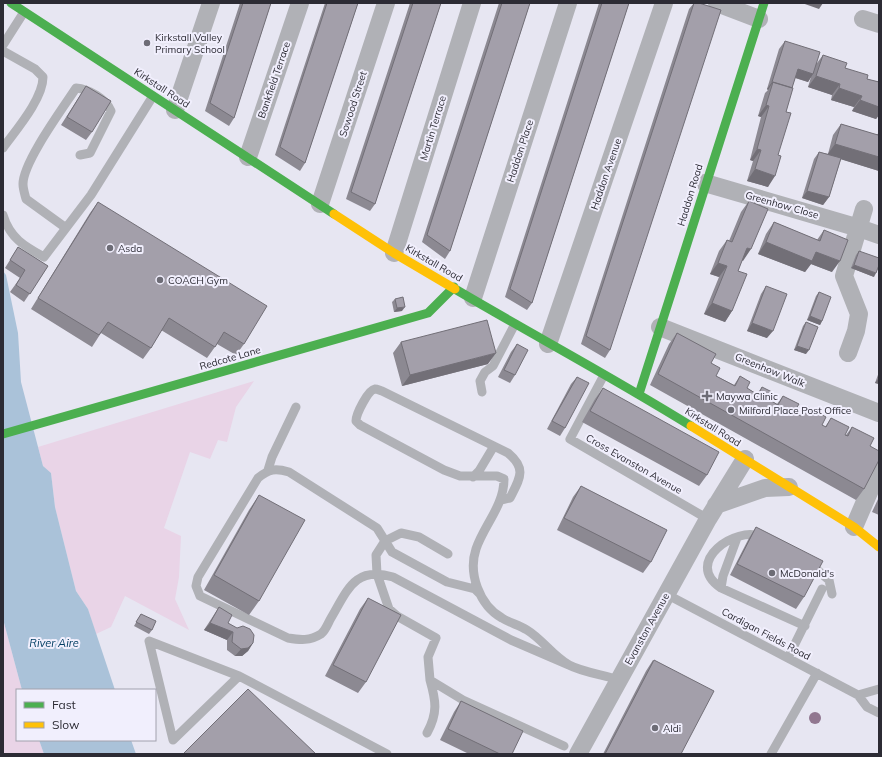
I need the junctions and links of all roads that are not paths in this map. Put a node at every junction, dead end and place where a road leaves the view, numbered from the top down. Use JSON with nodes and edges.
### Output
{"nodes":[{"id":1,"x":11,"y":3,"type":"edge"},
{"id":2,"x":211,"y":3,"type":"edge"},
{"id":3,"x":300,"y":3,"type":"edge"},
{"id":4,"x":386,"y":3,"type":"edge"},
{"id":5,"x":472,"y":3,"type":"edge"},
{"id":6,"x":568,"y":3,"type":"edge"},
{"id":7,"x":664,"y":3,"type":"edge"},
{"id":8,"x":717,"y":3,"type":"edge"},
{"id":9,"x":762,"y":11,"type":"edge"},
{"id":10,"x":24,"y":12,"type":"junction"},
{"id":11,"x":3,"y":45,"type":"edge"},
{"id":12,"x":3,"y":52,"type":"edge"},
{"id":13,"x":153,"y":96,"type":"junction"},
{"id":14,"x":175,"y":110,"type":"junction"},
{"id":15,"x":3,"y":148,"type":"edge"},
{"id":16,"x":80,"y":155,"type":"dead end"},
{"id":17,"x":248,"y":158,"type":"junction"},
{"id":18,"x":705,"y":183,"type":"junction"},
{"id":19,"x":320,"y":204,"type":"junction"},
{"id":20,"x":864,"y":209,"type":"dead end"},
{"id":21,"x":3,"y":215,"type":"edge"},
{"id":22,"x":66,"y":228,"type":"junction"},
{"id":23,"x":859,"y":228,"type":"junction"},
{"id":24,"x":879,"y":235,"type":"edge"},
{"id":25,"x":394,"y":252,"type":"junction"},
{"id":26,"x":454,"y":287,"type":"junction"},
{"id":27,"x":473,"y":298,"type":"junction"},
{"id":28,"x":515,"y":324,"type":"junction"},
{"id":29,"x":660,"y":326,"type":"junction"},
{"id":30,"x":548,"y":344,"type":"junction"},
{"id":31,"x":848,"y":353,"type":"dead end"},
{"id":32,"x":604,"y":375,"type":"junction"},
{"id":33,"x":482,"y":392,"type":"dead end"},
{"id":34,"x":639,"y":394,"type":"junction"},
{"id":35,"x":296,"y":407,"type":"dead end"},
{"id":36,"x":879,"y":413,"type":"edge"},
{"id":37,"x":3,"y":434,"type":"edge"},
{"id":38,"x":494,"y":446,"type":"junction"},
{"id":39,"x":745,"y":459,"type":"junction"},
{"id":40,"x":879,"y":469,"type":"edge"},
{"id":41,"x":268,"y":470,"type":"junction"},
{"id":42,"x":472,"y":477,"type":"junction"},
{"id":43,"x":789,"y":487,"type":"junction"},
{"id":44,"x":501,"y":500,"type":"junction"},
{"id":45,"x":712,"y":512,"type":"junction"},
{"id":46,"x":854,"y":527,"type":"junction"},
{"id":47,"x":879,"y":537,"type":"edge"},
{"id":48,"x":737,"y":538,"type":"junction"},
{"id":49,"x":385,"y":541,"type":"junction"},
{"id":50,"x":770,"y":542,"type":"edge"},
{"id":51,"x":879,"y":547,"type":"edge"},
{"id":52,"x":448,"y":554,"type":"dead end"},
{"id":53,"x":802,"y":558,"type":"edge"},
{"id":54,"x":376,"y":574,"type":"junction"},
{"id":55,"x":721,"y":588,"type":"junction"},
{"id":56,"x":822,"y":589,"type":"dead end"},
{"id":57,"x":480,"y":594,"type":"junction"},
{"id":58,"x":666,"y":594,"type":"junction"},
{"id":59,"x":832,"y":594,"type":"dead end"},
{"id":60,"x":805,"y":626,"type":"junction"},
{"id":61,"x":788,"y":658,"type":"junction"},
{"id":62,"x":569,"y":665,"type":"junction"},
{"id":63,"x":817,"y":673,"type":"junction"},
{"id":64,"x":238,"y":676,"type":"junction"},
{"id":65,"x":430,"y":680,"type":"junction"},
{"id":66,"x":619,"y":680,"type":"junction"},
{"id":67,"x":879,"y":689,"type":"edge"},
{"id":68,"x":858,"y":695,"type":"junction"},
{"id":69,"x":879,"y":713,"type":"edge"},
{"id":70,"x":427,"y":733,"type":"dead end"},
{"id":71,"x":571,"y":750,"type":"edge"},
{"id":72,"x":387,"y":754,"type":"edge"},
{"id":73,"x":771,"y":754,"type":"edge"}],
"edges":[{"from":1,"to":10,"type":"main road","name":"Kirkstall Road"},
{"from":2,"to":14,"type":"street"},
{"from":3,"to":17,"type":"street","name":"Bankfield Terrace"},
{"from":4,"to":19,"type":"street","name":"Sowood Street"},
{"from":5,"to":25,"type":"street","name":"Martin Terrace"},
{"from":6,"to":27,"type":"street","name":"Haddon Place"},
{"from":7,"to":30,"type":"street","name":"Haddon Avenue"},
{"from":8,"to":9,"type":"street"},
{"from":9,"to":18,"type":"main road","name":"Haddon Road"},
{"from":10,"to":11,"type":"lane"},
{"from":10,"to":13,"type":"main road","name":"Kirkstall Road"},
{"from":12,"to":15,"type":"lane"},
{"from":13,"to":14,"type":"main road","name":"Kirkstall Road"},
{"from":13,"to":22,"type":"lane"},
{"from":14,"to":17,"type":"main road","name":"Kirkstall Road"},
{"from":16,"to":22,"type":"lane"},
{"from":17,"to":19,"type":"main road","name":"Kirkstall Road"},
{"from":18,"to":23,"type":"street","name":"Greenhow Close"},
{"from":18,"to":29,"type":"main road","name":"Haddon Road"},
{"from":19,"to":25,"type":"main road","name":"Kirkstall Road"},
{"from":20,"to":23,"type":"street"},
{"from":21,"to":22,"type":"lane"},
{"from":23,"to":24,"type":"street","name":"Greenhow Close"},
{"from":23,"to":31,"type":"street"},
{"from":25,"to":26,"type":"main road","name":"Kirkstall Road"},
{"from":26,"to":27,"type":"main road","name":"Kirkstall Road"},
{"from":26,"to":37,"type":"main road","name":"Redcote Lane"},
{"from":27,"to":28,"type":"main road","name":"Kirkstall Road"},
{"from":28,"to":30,"type":"main road","name":"Kirkstall Road"},
{"from":28,"to":33,"type":"lane"},
{"from":29,"to":34,"type":"main road","name":"Haddon Road"},
{"from":29,"to":36,"type":"street","name":"Greenhow Walk"},
{"from":30,"to":32,"type":"main road","name":"Kirkstall Road"},
{"from":32,"to":34,"type":"main road","name":"Kirkstall Road"},
{"from":32,"to":45,"type":"lane","name":"Cross Evanston Avenue"},
{"from":34,"to":39,"type":"main road","name":"Kirkstall Road"},
{"from":35,"to":41,"type":"lane"},
{"from":38,"to":42,"type":"lane"},
{"from":38,"to":42,"type":"lane"},
{"from":38,"to":44,"type":"lane"},
{"from":39,"to":43,"type":"main road","name":"Kirkstall Road"},
{"from":39,"to":45,"type":"street","name":"Evanston Avenue"},
{"from":40,"to":46,"type":"street"},
{"from":41,"to":49,"type":"lane"},
{"from":41,"to":54,"type":"lane"},
{"from":42,"to":44,"type":"lane"},
{"from":43,"to":45,"type":"street"},
{"from":43,"to":46,"type":"main road","name":"Kirkstall Road"},
{"from":44,"to":57,"type":"lane"},
{"from":45,"to":58,"type":"street","name":"Evanston Avenue"},
{"from":46,"to":47,"type":"main road","name":"Kirkstall Road"},
{"from":46,"to":51,"type":"main road","name":"Kirkstall Road"},
{"from":48,"to":50,"type":"lane"},
{"from":48,"to":55,"type":"lane"},
{"from":48,"to":55,"type":"lane"},
{"from":49,"to":52,"type":"lane"},
{"from":49,"to":54,"type":"lane"},
{"from":49,"to":57,"type":"lane"},
{"from":53,"to":59,"type":"lane"},
{"from":54,"to":62,"type":"lane"},
{"from":54,"to":65,"type":"lane"},
{"from":55,"to":60,"type":"lane"},
{"from":56,"to":60,"type":"lane"},
{"from":57,"to":62,"type":"lane"},
{"from":58,"to":61,"type":"lane","name":"Cardigan Fields Road"},
{"from":58,"to":66,"type":"street","name":"Evanston Avenue"},
{"from":60,"to":61,"type":"lane"},
{"from":61,"to":63,"type":"lane","name":"Cardigan Fields Road"},
{"from":62,"to":66,"type":"lane"},
{"from":63,"to":68,"type":"lane"},
{"from":63,"to":73,"type":"lane","name":"Cardigan Fields Road"},
{"from":64,"to":64,"type":"lane"},
{"from":64,"to":72,"type":"lane"},
{"from":65,"to":70,"type":"lane"},
{"from":65,"to":71,"type":"lane"},
{"from":66,"to":71,"type":"street","name":"Evanston Avenue"},
{"from":67,"to":68,"type":"lane"},
{"from":68,"to":69,"type":"lane"}]}
